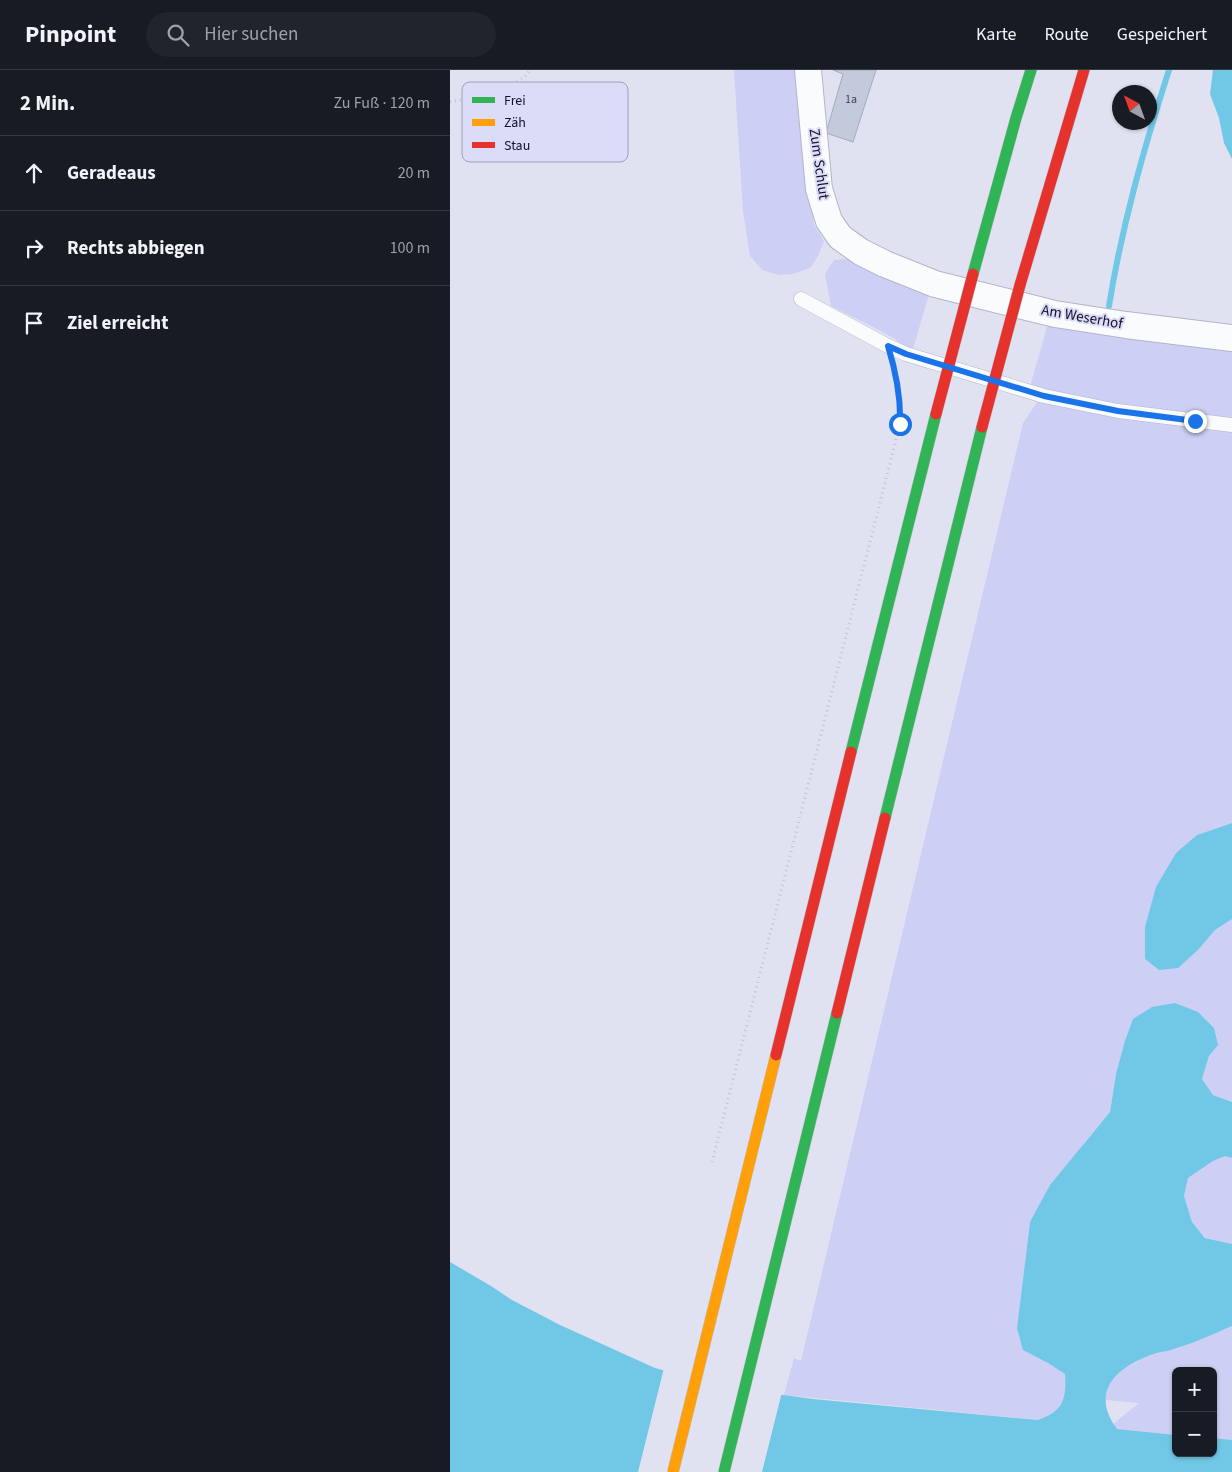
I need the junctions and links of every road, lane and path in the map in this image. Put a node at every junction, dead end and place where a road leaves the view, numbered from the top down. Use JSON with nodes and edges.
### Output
{"nodes":[{"id":1,"x":530,"y":70,"type":"edge"},
{"id":2,"x":808,"y":70,"type":"edge"},
{"id":3,"x":1031,"y":70,"type":"edge"},
{"id":4,"x":1084,"y":70,"type":"edge"},
{"id":5,"x":515,"y":82,"type":"edge"},
{"id":6,"x":935,"y":284,"type":"joint"},
{"id":7,"x":802,"y":299,"type":"dead end"},
{"id":8,"x":1232,"y":338,"type":"edge"},
{"id":9,"x":888,"y":346,"type":"junction"},
{"id":10,"x":1232,"y":425,"type":"edge"},
{"id":11,"x":712,"y":1162,"type":"dead end"},
{"id":12,"x":673,"y":1472,"type":"edge"},
{"id":13,"x":724,"y":1472,"type":"edge"}],
"edges":[{"from":1,"to":5,"type":"path"},
{"from":2,"to":6,"type":"street","name":"Zum Schlut"},
{"from":3,"to":12,"type":"highway","bridge":true},
{"from":4,"to":13,"type":"highway","bridge":true},
{"from":6,"to":8,"type":"street","name":"Am Weserhof"},
{"from":7,"to":9,"type":"lane"},
{"from":9,"to":10,"type":"lane"},
{"from":9,"to":11,"type":"path"}]}
